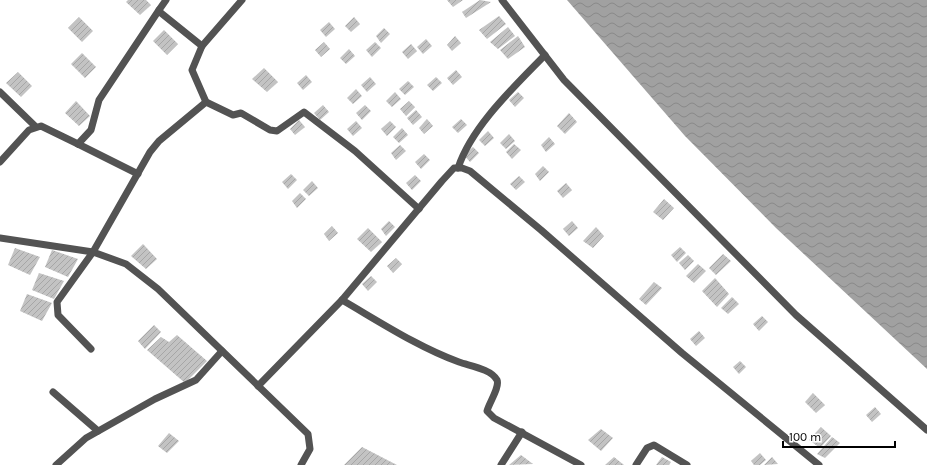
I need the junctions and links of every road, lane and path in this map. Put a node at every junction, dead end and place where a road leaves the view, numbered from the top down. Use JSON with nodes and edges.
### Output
{"nodes":[{"id":1,"x":166,"y":0,"type":"edge"},
{"id":2,"x":242,"y":0,"type":"edge"},
{"id":3,"x":502,"y":0,"type":"edge"},
{"id":4,"x":159,"y":10,"type":"junction"},
{"id":5,"x":202,"y":46,"type":"junction"},
{"id":6,"x":545,"y":55,"type":"junction"},
{"id":7,"x":0,"y":92,"type":"edge"},
{"id":8,"x":206,"y":102,"type":"junction"},
{"id":9,"x":35,"y":126,"type":"junction"},
{"id":10,"x":78,"y":144,"type":"junction"},
{"id":11,"x":0,"y":162,"type":"edge"},
{"id":12,"x":458,"y":168,"type":"junction"},
{"id":13,"x":138,"y":174,"type":"junction"},
{"id":14,"x":420,"y":209,"type":"junction"},
{"id":15,"x":0,"y":238,"type":"edge"},
{"id":16,"x":93,"y":252,"type":"junction"},
{"id":17,"x":342,"y":300,"type":"junction"},
{"id":18,"x":91,"y":349,"type":"dead end"},
{"id":19,"x":222,"y":351,"type":"junction"},
{"id":20,"x":258,"y":386,"type":"junction"},
{"id":21,"x":53,"y":392,"type":"dead end"},
{"id":22,"x":98,"y":430,"type":"junction"},
{"id":23,"x":927,"y":430,"type":"edge"},
{"id":24,"x":522,"y":432,"type":"junction"},
{"id":25,"x":56,"y":465,"type":"edge"},
{"id":26,"x":301,"y":465,"type":"edge"},
{"id":27,"x":501,"y":465,"type":"edge"},
{"id":28,"x":581,"y":465,"type":"edge"},
{"id":29,"x":636,"y":465,"type":"edge"},
{"id":30,"x":687,"y":465,"type":"edge"},
{"id":31,"x":819,"y":465,"type":"edge"}],
"edges":[{"from":1,"to":4,"type":"street"},
{"from":2,"to":5,"type":"street"},
{"from":3,"to":6,"type":"street"},
{"from":4,"to":5,"type":"street"},
{"from":4,"to":10,"type":"street"},
{"from":5,"to":8,"type":"street"},
{"from":6,"to":12,"type":"street"},
{"from":6,"to":23,"type":"street"},
{"from":7,"to":9,"type":"street"},
{"from":8,"to":13,"type":"street"},
{"from":8,"to":14,"type":"street"},
{"from":9,"to":10,"type":"street"},
{"from":9,"to":11,"type":"street"},
{"from":10,"to":13,"type":"street"},
{"from":12,"to":14,"type":"street"},
{"from":12,"to":31,"type":"street"},
{"from":13,"to":16,"type":"street"},
{"from":14,"to":17,"type":"street"},
{"from":15,"to":16,"type":"street"},
{"from":16,"to":18,"type":"street"},
{"from":16,"to":19,"type":"street"},
{"from":17,"to":20,"type":"street"},
{"from":17,"to":24,"type":"street"},
{"from":19,"to":20,"type":"street"},
{"from":19,"to":22,"type":"street"},
{"from":20,"to":26,"type":"street"},
{"from":21,"to":22,"type":"street"},
{"from":22,"to":25,"type":"street"},
{"from":24,"to":27,"type":"street"},
{"from":24,"to":28,"type":"street"},
{"from":29,"to":30,"type":"street"}]}
